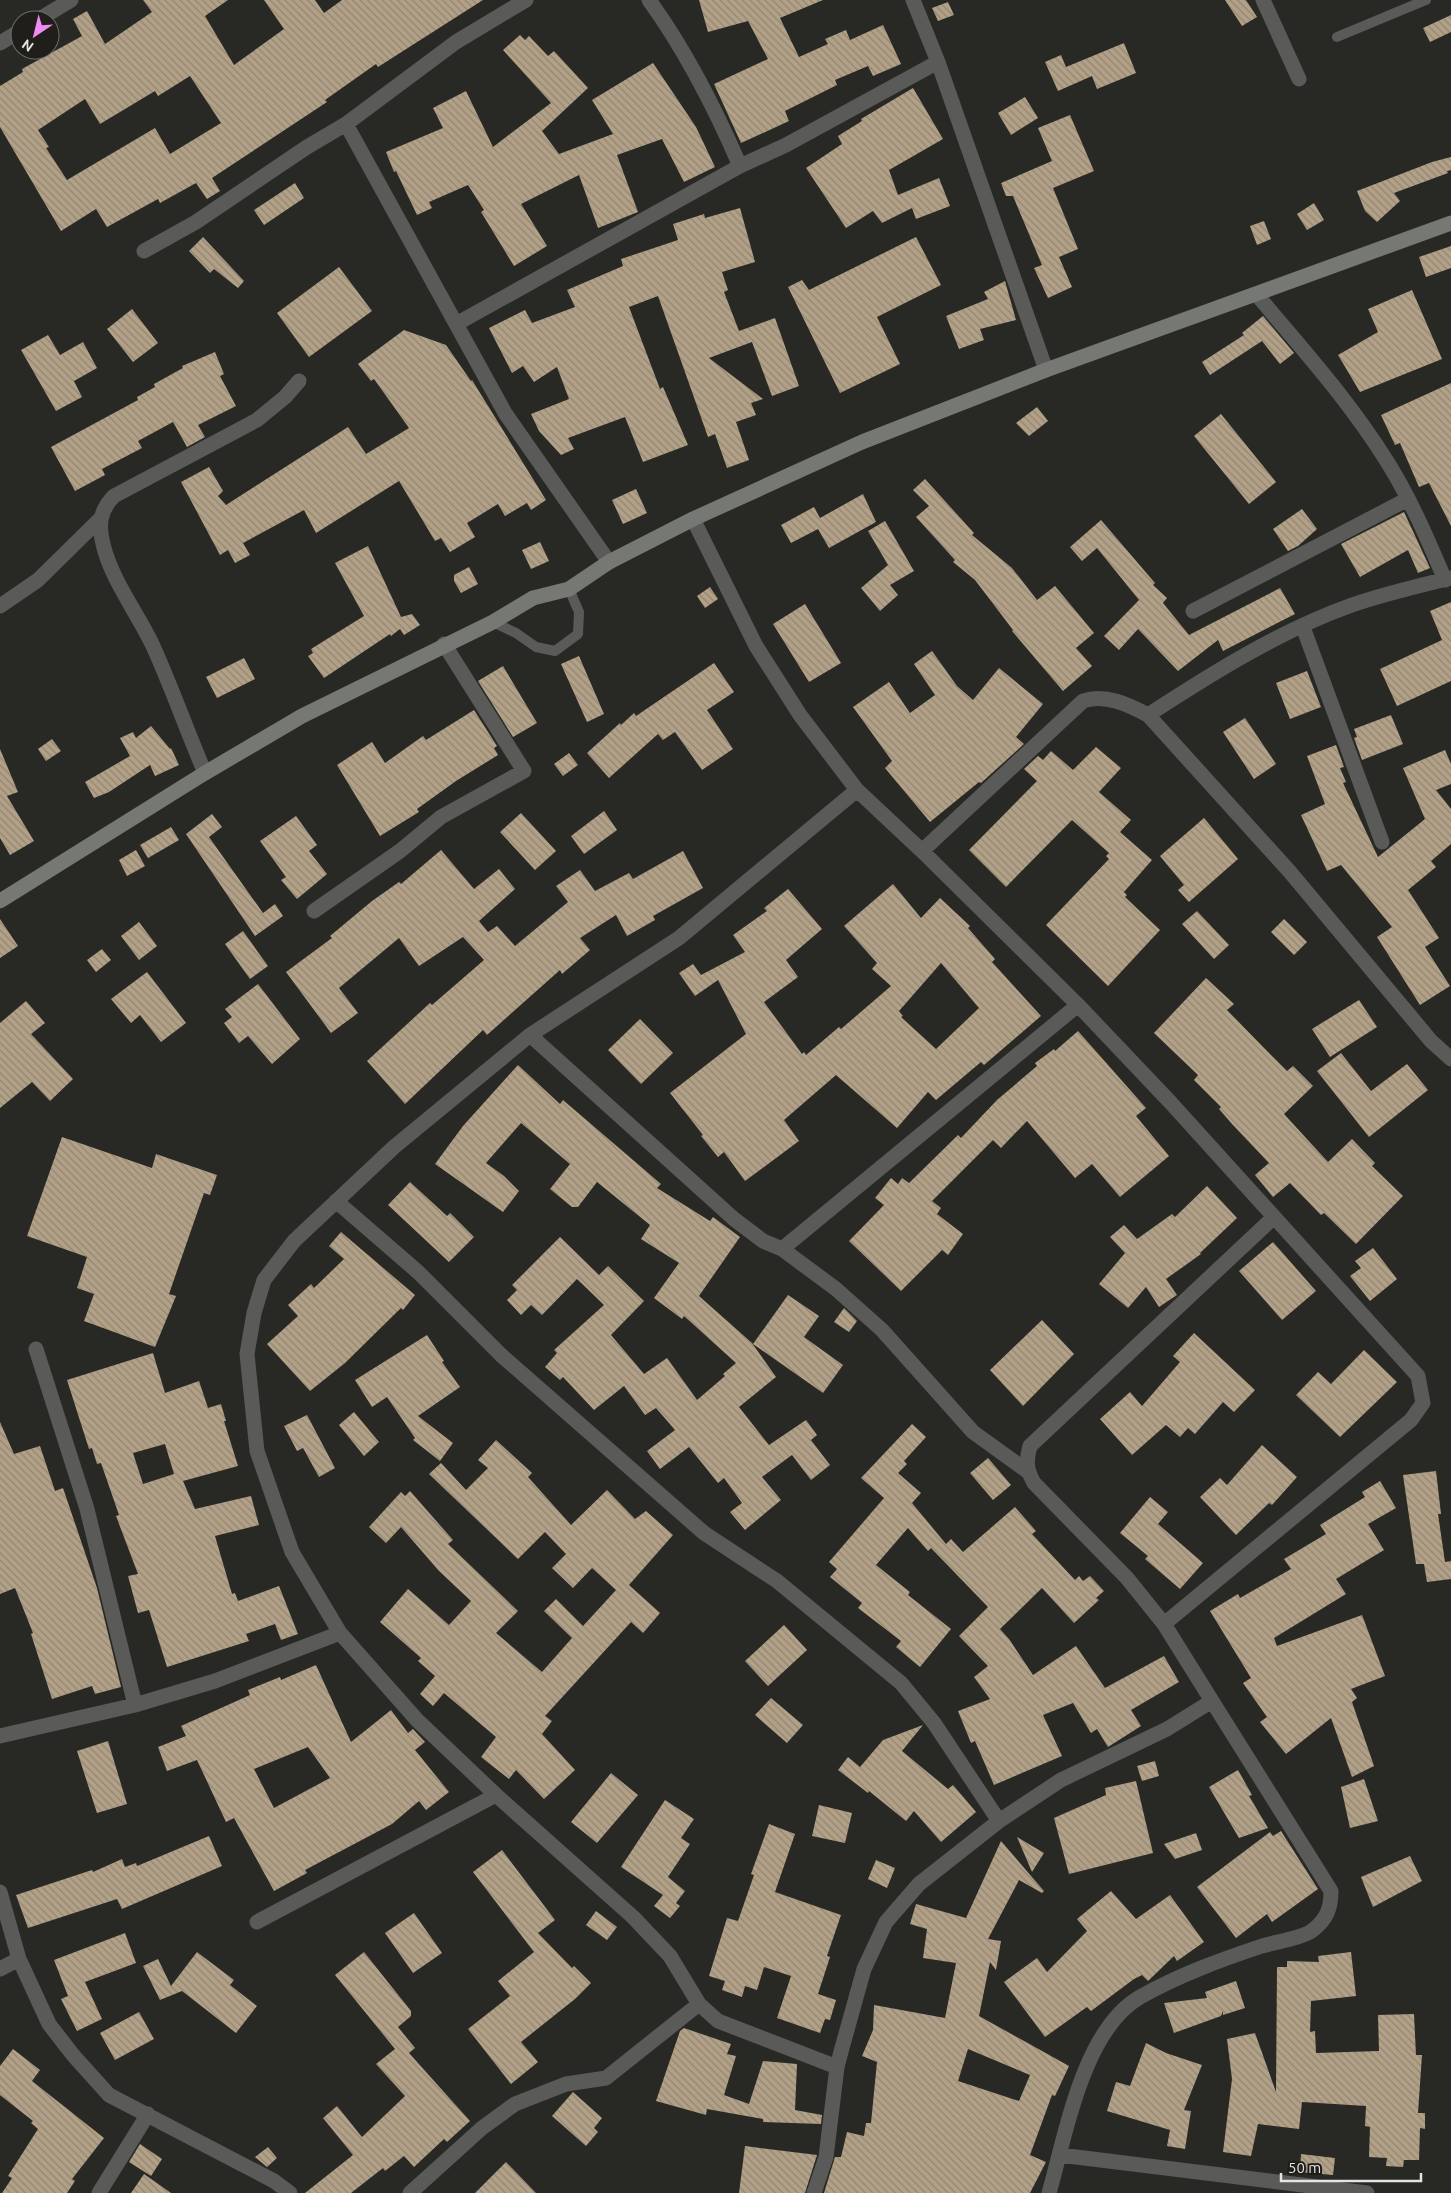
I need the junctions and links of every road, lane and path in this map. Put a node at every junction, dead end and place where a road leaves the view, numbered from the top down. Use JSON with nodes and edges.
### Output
{"nodes":[{"id":1,"x":70,"y":0,"type":"edge"},
{"id":2,"x":526,"y":0,"type":"edge"},
{"id":3,"x":649,"y":0,"type":"edge"},
{"id":4,"x":913,"y":0,"type":"edge"},
{"id":5,"x":1263,"y":0,"type":"edge"},
{"id":6,"x":1426,"y":0,"type":"edge"},
{"id":7,"x":54,"y":10,"type":"edge"},
{"id":8,"x":1337,"y":37,"type":"dead end"},
{"id":9,"x":938,"y":62,"type":"junction"},
{"id":10,"x":1299,"y":79,"type":"dead end"},
{"id":11,"x":346,"y":124,"type":"junction"},
{"id":12,"x":740,"y":166,"type":"junction"},
{"id":13,"x":1451,"y":223,"type":"edge"},
{"id":14,"x":144,"y":251,"type":"dead end"},
{"id":15,"x":1256,"y":294,"type":"junction"},
{"id":16,"x":456,"y":324,"type":"junction"},
{"id":17,"x":1046,"y":370,"type":"junction"},
{"id":18,"x":300,"y":381,"type":"dead end"},
{"id":19,"x":1408,"y":499,"type":"junction"},
{"id":20,"x":100,"y":519,"type":"junction"},
{"id":21,"x":693,"y":520,"type":"junction"},
{"id":22,"x":609,"y":562,"type":"junction"},
{"id":23,"x":1448,"y":579,"type":"edge"},
{"id":24,"x":569,"y":590,"type":"junction"},
{"id":25,"x":0,"y":606,"type":"edge"},
{"id":26,"x":1192,"y":610,"type":"dead end"},
{"id":27,"x":493,"y":622,"type":"junction"},
{"id":28,"x":1303,"y":627,"type":"junction"},
{"id":29,"x":444,"y":644,"type":"junction"},
{"id":30,"x":1148,"y":715,"type":"junction"},
{"id":31,"x":205,"y":773,"type":"junction"},
{"id":32,"x":857,"y":790,"type":"junction"},
{"id":33,"x":1382,"y":842,"type":"dead end"},
{"id":34,"x":922,"y":851,"type":"junction"},
{"id":35,"x":0,"y":901,"type":"edge"},
{"id":36,"x":314,"y":911,"type":"dead end"},
{"id":37,"x":1078,"y":1005,"type":"junction"},
{"id":38,"x":530,"y":1035,"type":"junction"},
{"id":39,"x":1451,"y":1058,"type":"edge"},
{"id":40,"x":336,"y":1201,"type":"junction"},
{"id":41,"x":1274,"y":1217,"type":"junction"},
{"id":42,"x":782,"y":1249,"type":"junction"},
{"id":43,"x":36,"y":1349,"type":"dead end"},
{"id":44,"x":1027,"y":1471,"type":"junction"},
{"id":45,"x":1164,"y":1624,"type":"junction"},
{"id":46,"x":340,"y":1633,"type":"junction"},
{"id":47,"x":1212,"y":1701,"type":"junction"},
{"id":48,"x":136,"y":1706,"type":"junction"},
{"id":49,"x":0,"y":1736,"type":"edge"},
{"id":50,"x":496,"y":1795,"type":"junction"},
{"id":51,"x":999,"y":1821,"type":"junction"},
{"id":52,"x":0,"y":1892,"type":"edge"},
{"id":53,"x":257,"y":1922,"type":"dead end"},
{"id":54,"x":19,"y":1959,"type":"junction"},
{"id":55,"x":0,"y":1969,"type":"edge"},
{"id":56,"x":699,"y":2004,"type":"junction"},
{"id":57,"x":837,"y":2067,"type":"junction"},
{"id":58,"x":148,"y":2114,"type":"junction"},
{"id":59,"x":1060,"y":2155,"type":"junction"},
{"id":60,"x":99,"y":2193,"type":"edge"},
{"id":61,"x":290,"y":2193,"type":"edge"},
{"id":62,"x":410,"y":2193,"type":"edge"},
{"id":63,"x":814,"y":2193,"type":"edge"},
{"id":64,"x":1049,"y":2193,"type":"edge"},
{"id":65,"x":1368,"y":2193,"type":"edge"}],
"edges":[{"from":1,"to":7,"type":"street"},
{"from":2,"to":11,"type":"street"},
{"from":3,"to":12,"type":"street"},
{"from":4,"to":9,"type":"street"},
{"from":5,"to":10,"type":"street"},
{"from":6,"to":8,"type":"lane"},
{"from":9,"to":12,"type":"street"},
{"from":9,"to":17,"type":"street"},
{"from":11,"to":14,"type":"street"},
{"from":11,"to":16,"type":"street"},
{"from":12,"to":16,"type":"street"},
{"from":13,"to":15,"type":"main road"},
{"from":15,"to":17,"type":"main road"},
{"from":15,"to":19,"type":"street"},
{"from":16,"to":22,"type":"street"},
{"from":17,"to":21,"type":"main road"},
{"from":18,"to":20,"type":"street"},
{"from":19,"to":23,"type":"street"},
{"from":19,"to":26,"type":"street"},
{"from":20,"to":25,"type":"street"},
{"from":20,"to":31,"type":"street"},
{"from":21,"to":22,"type":"main road"},
{"from":21,"to":32,"type":"street"},
{"from":22,"to":24,"type":"main road"},
{"from":23,"to":28,"type":"street"},
{"from":24,"to":27,"type":"main road"},
{"from":24,"to":27,"type":"lane"},
{"from":27,"to":29,"type":"main road"},
{"from":28,"to":30,"type":"street"},
{"from":28,"to":33,"type":"street"},
{"from":29,"to":31,"type":"main road"},
{"from":29,"to":36,"type":"street"},
{"from":30,"to":34,"type":"street"},
{"from":30,"to":39,"type":"street"},
{"from":31,"to":35,"type":"main road"},
{"from":32,"to":34,"type":"street"},
{"from":32,"to":38,"type":"street"},
{"from":34,"to":37,"type":"street"},
{"from":37,"to":41,"type":"street"},
{"from":37,"to":42,"type":"street"},
{"from":38,"to":40,"type":"street"},
{"from":38,"to":42,"type":"street"},
{"from":40,"to":46,"type":"street"},
{"from":40,"to":51,"type":"street"},
{"from":41,"to":44,"type":"street"},
{"from":41,"to":45,"type":"street"},
{"from":42,"to":44,"type":"street"},
{"from":43,"to":48,"type":"street"},
{"from":44,"to":45,"type":"street"},
{"from":45,"to":47,"type":"street"},
{"from":46,"to":48,"type":"street"},
{"from":46,"to":50,"type":"street"},
{"from":47,"to":51,"type":"street"},
{"from":47,"to":59,"type":"street"},
{"from":48,"to":49,"type":"street"},
{"from":50,"to":53,"type":"street"},
{"from":50,"to":56,"type":"street"},
{"from":51,"to":57,"type":"street"},
{"from":52,"to":54,"type":"street"},
{"from":54,"to":55,"type":"street"},
{"from":54,"to":58,"type":"street"},
{"from":56,"to":57,"type":"street"},
{"from":56,"to":62,"type":"street"},
{"from":57,"to":63,"type":"street"},
{"from":58,"to":60,"type":"street"},
{"from":58,"to":61,"type":"street"},
{"from":59,"to":64,"type":"street"},
{"from":59,"to":65,"type":"street"}]}
